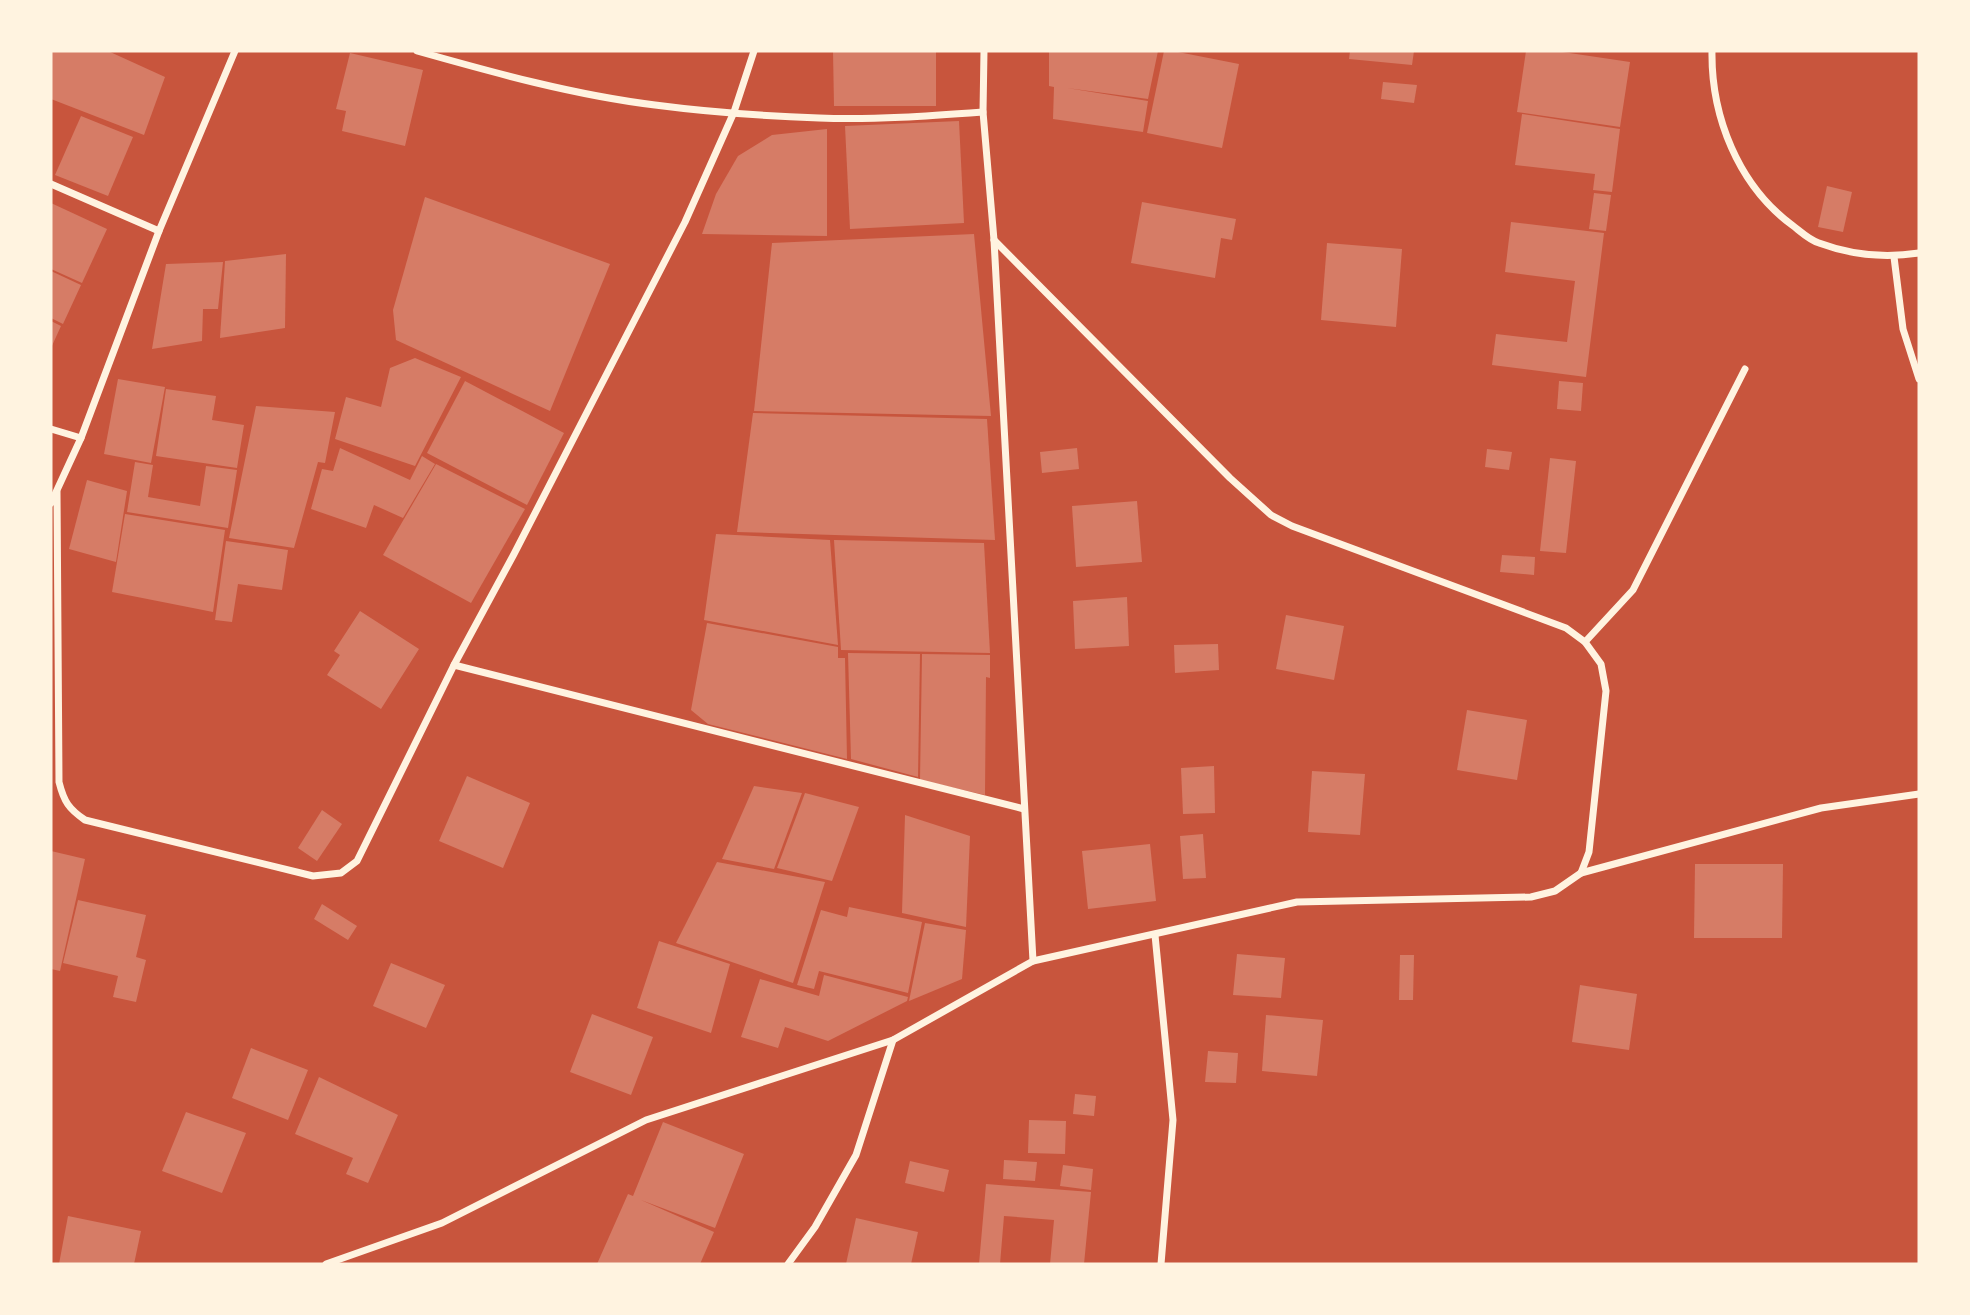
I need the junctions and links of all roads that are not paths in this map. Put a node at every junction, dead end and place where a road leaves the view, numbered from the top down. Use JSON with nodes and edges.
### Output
{"nodes":[{"id":1,"x":235,"y":51,"type":"edge"},
{"id":2,"x":417,"y":51,"type":"edge"},
{"id":3,"x":754,"y":51,"type":"edge"},
{"id":4,"x":984,"y":51,"type":"edge"},
{"id":5,"x":1712,"y":51,"type":"edge"},
{"id":6,"x":734,"y":112,"type":"junction"},
{"id":7,"x":983,"y":112,"type":"junction"},
{"id":8,"x":51,"y":184,"type":"edge"},
{"id":9,"x":159,"y":231,"type":"junction"},
{"id":10,"x":994,"y":240,"type":"junction"},
{"id":11,"x":1919,"y":253,"type":"edge"},
{"id":12,"x":1894,"y":257,"type":"junction"},
{"id":13,"x":1745,"y":369,"type":"dead end"},
{"id":14,"x":1919,"y":379,"type":"edge"},
{"id":15,"x":51,"y":429,"type":"edge"},
{"id":16,"x":81,"y":438,"type":"junction"},
{"id":17,"x":57,"y":492,"type":"junction"},
{"id":18,"x":51,"y":503,"type":"edge"},
{"id":19,"x":1585,"y":642,"type":"junction"},
{"id":20,"x":454,"y":665,"type":"junction"},
{"id":21,"x":1919,"y":794,"type":"edge"},
{"id":22,"x":1024,"y":809,"type":"junction"},
{"id":23,"x":1581,"y":873,"type":"junction"},
{"id":24,"x":1155,"y":935,"type":"junction"},
{"id":25,"x":1033,"y":961,"type":"junction"},
{"id":26,"x":893,"y":1040,"type":"junction"},
{"id":27,"x":326,"y":1264,"type":"edge"},
{"id":28,"x":788,"y":1264,"type":"edge"},
{"id":29,"x":1161,"y":1264,"type":"edge"}],
"edges":[{"from":1,"to":9,"type":"street"},
{"from":2,"to":6,"type":"street"},
{"from":3,"to":6,"type":"street"},
{"from":4,"to":7,"type":"street"},
{"from":5,"to":12,"type":"street"},
{"from":6,"to":7,"type":"street"},
{"from":6,"to":20,"type":"street"},
{"from":7,"to":10,"type":"street"},
{"from":8,"to":9,"type":"street"},
{"from":9,"to":16,"type":"street"},
{"from":10,"to":19,"type":"street"},
{"from":10,"to":22,"type":"street"},
{"from":11,"to":12,"type":"street"},
{"from":12,"to":14,"type":"street"},
{"from":13,"to":19,"type":"street"},
{"from":15,"to":16,"type":"street"},
{"from":16,"to":17,"type":"street"},
{"from":17,"to":18,"type":"street"},
{"from":17,"to":20,"type":"street"},
{"from":19,"to":23,"type":"street"},
{"from":20,"to":22,"type":"street"},
{"from":21,"to":23,"type":"street"},
{"from":22,"to":25,"type":"street"},
{"from":23,"to":24,"type":"street"},
{"from":24,"to":25,"type":"street"},
{"from":24,"to":29,"type":"street"},
{"from":25,"to":26,"type":"street"},
{"from":26,"to":27,"type":"street"},
{"from":26,"to":28,"type":"street"}]}
